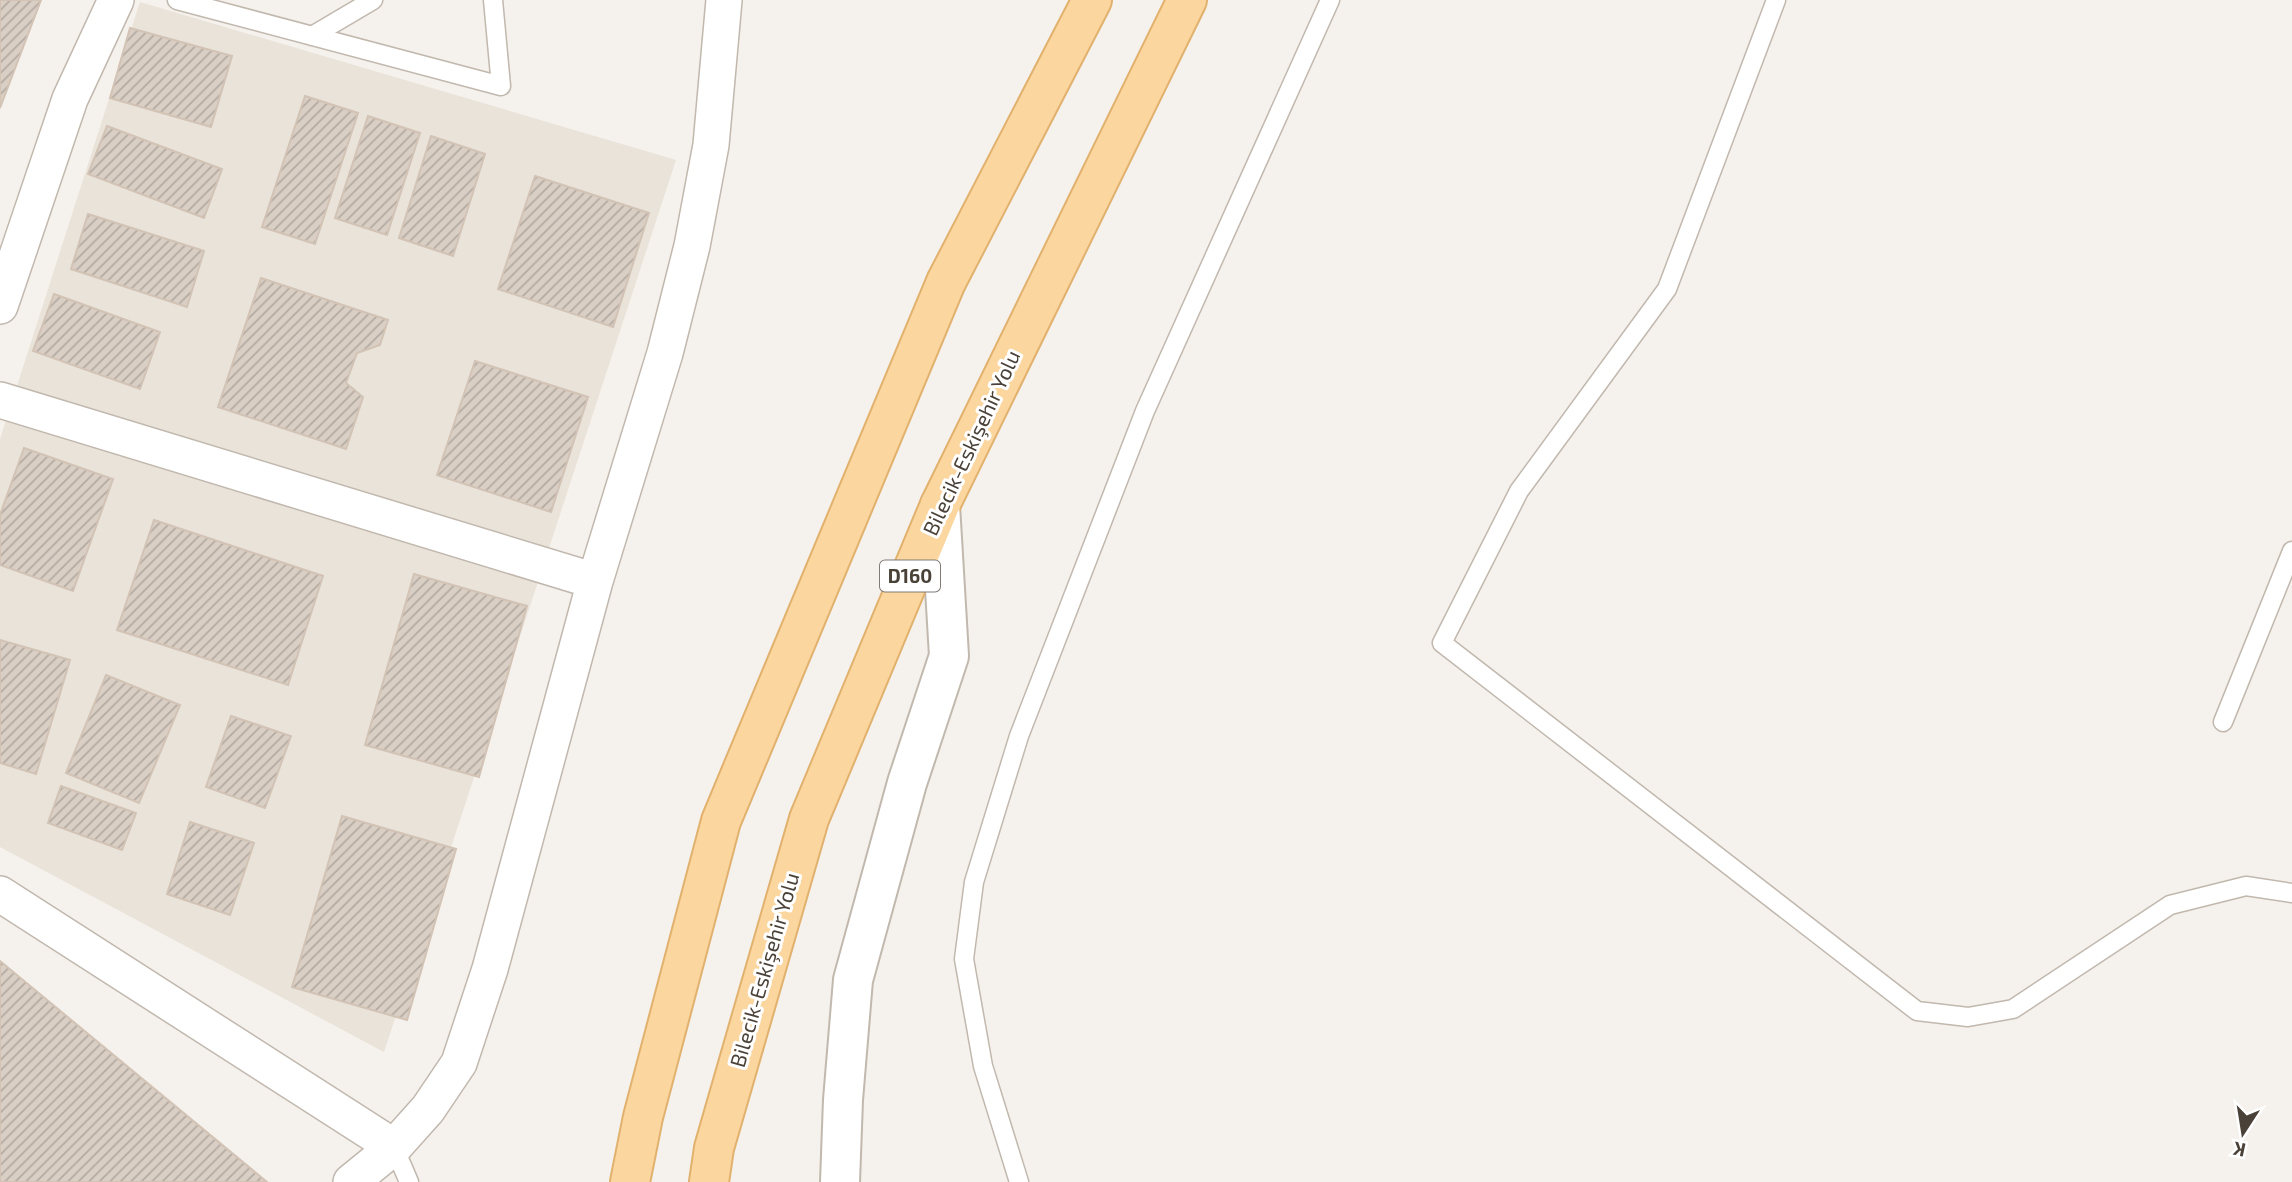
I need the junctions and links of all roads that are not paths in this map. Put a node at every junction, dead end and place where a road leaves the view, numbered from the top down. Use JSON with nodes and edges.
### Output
{"nodes":[{"id":1,"x":116,"y":0,"type":"edge"},
{"id":2,"x":177,"y":0,"type":"edge"},
{"id":3,"x":373,"y":0,"type":"edge"},
{"id":4,"x":493,"y":0,"type":"edge"},
{"id":5,"x":724,"y":0,"type":"edge"},
{"id":6,"x":1092,"y":0,"type":"edge"},
{"id":7,"x":1187,"y":0,"type":"edge"},
{"id":8,"x":1330,"y":0,"type":"edge"},
{"id":9,"x":1776,"y":0,"type":"edge"},
{"id":10,"x":312,"y":36,"type":"junction"},
{"id":11,"x":0,"y":306,"type":"edge"},
{"id":12,"x":0,"y":400,"type":"edge"},
{"id":13,"x":940,"y":505,"type":"junction"},
{"id":14,"x":2292,"y":551,"type":"edge"},
{"id":15,"x":595,"y":581,"type":"junction"},
{"id":16,"x":2224,"y":722,"type":"dead end"},
{"id":17,"x":2292,"y":893,"type":"edge"},
{"id":18,"x":0,"y":894,"type":"edge"},
{"id":19,"x":394,"y":1147,"type":"junction"},
{"id":20,"x":351,"y":1182,"type":"edge"},
{"id":21,"x":408,"y":1182,"type":"edge"},
{"id":22,"x":630,"y":1182,"type":"edge"},
{"id":23,"x":709,"y":1182,"type":"edge"},
{"id":24,"x":840,"y":1182,"type":"edge"},
{"id":25,"x":1019,"y":1182,"type":"edge"}],
"edges":[{"from":1,"to":11,"type":"street"},
{"from":2,"to":10,"type":"lane"},
{"from":3,"to":10,"type":"lane"},
{"from":4,"to":10,"type":"lane"},
{"from":5,"to":15,"type":"street"},
{"from":6,"to":22,"type":"main road"},
{"from":7,"to":13,"type":"main road","name":"Bilecik-Eskişehir Yolu","number":"D160"},
{"from":8,"to":25,"type":"lane"},
{"from":9,"to":17,"type":"lane"},
{"from":12,"to":15,"type":"street"},
{"from":13,"to":23,"type":"main road","name":"Bilecik-Eskişehir Yolu","number":"D160"},
{"from":13,"to":24,"type":"street"},
{"from":14,"to":16,"type":"lane"},
{"from":15,"to":19,"type":"street"},
{"from":18,"to":19,"type":"street"},
{"from":19,"to":20,"type":"street"},
{"from":19,"to":21,"type":"lane"}]}
